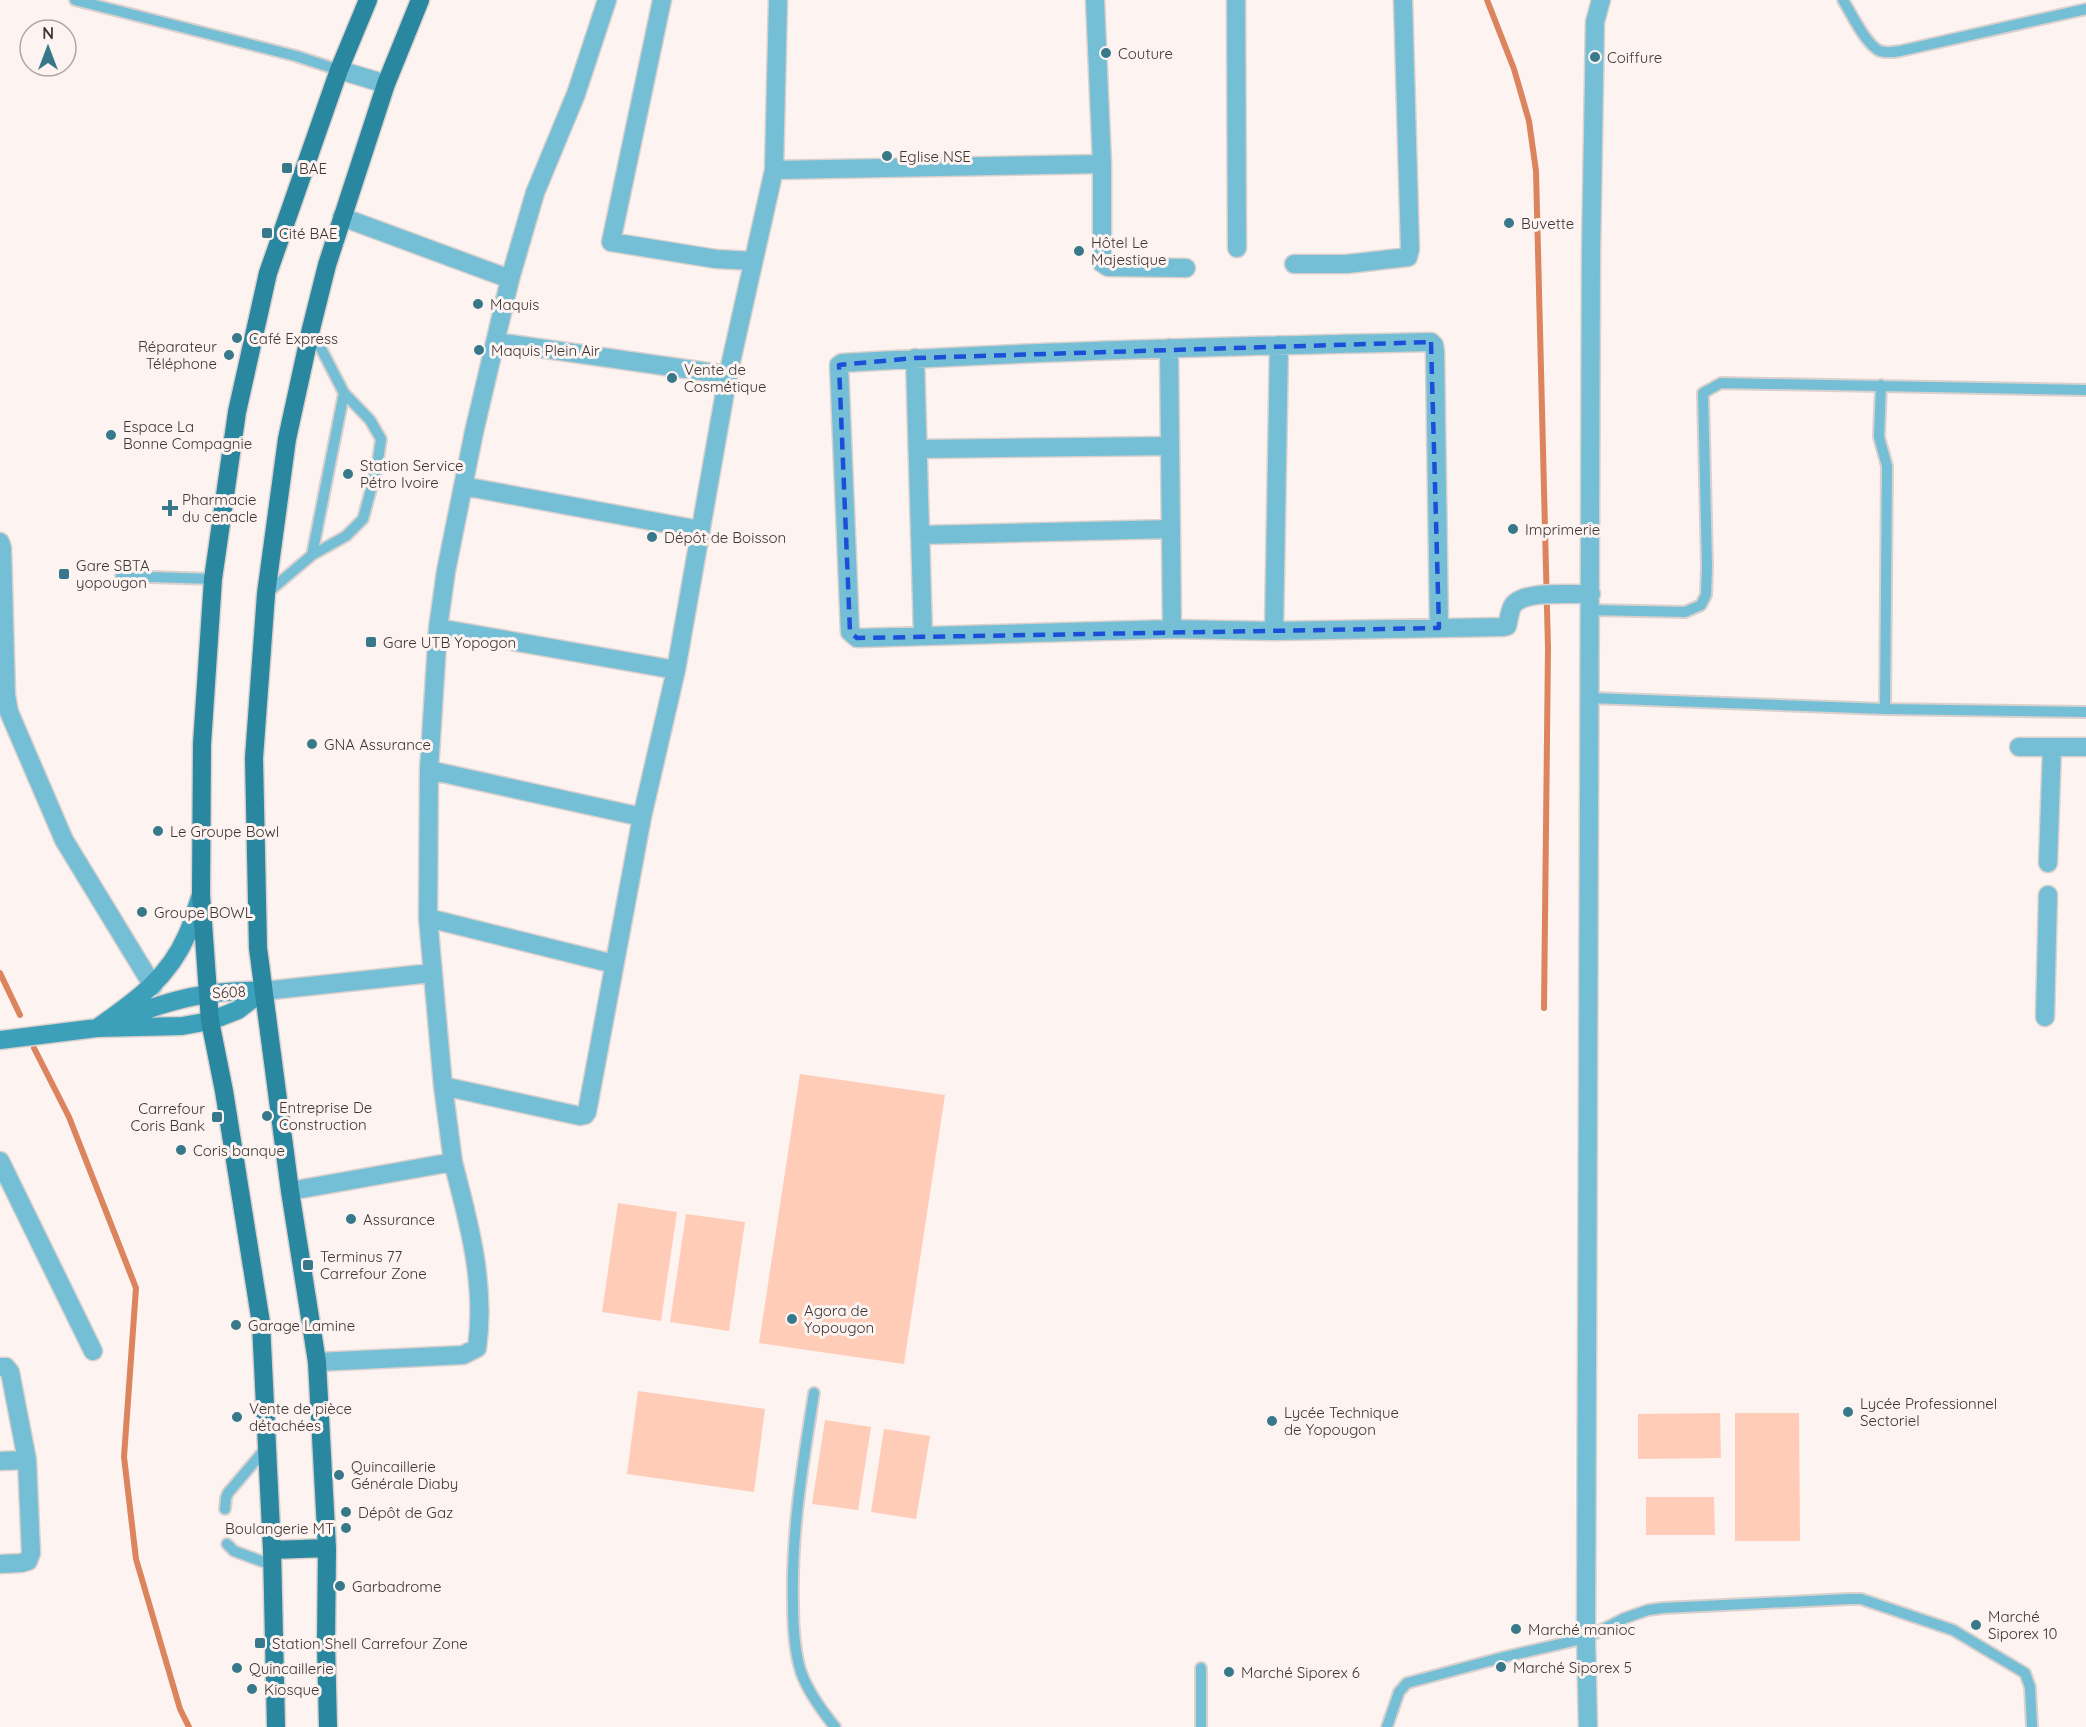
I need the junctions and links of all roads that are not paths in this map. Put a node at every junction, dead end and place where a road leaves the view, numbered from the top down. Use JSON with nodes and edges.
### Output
{"nodes":[{"id":1,"x":75,"y":0,"type":"edge"},
{"id":2,"x":368,"y":0,"type":"edge"},
{"id":3,"x":420,"y":0,"type":"edge"},
{"id":4,"x":607,"y":0,"type":"edge"},
{"id":5,"x":662,"y":0,"type":"edge"},
{"id":6,"x":778,"y":0,"type":"edge"},
{"id":7,"x":1095,"y":0,"type":"edge"},
{"id":8,"x":1236,"y":0,"type":"edge"},
{"id":9,"x":1403,"y":0,"type":"edge"},
{"id":10,"x":1601,"y":0,"type":"edge"},
{"id":11,"x":1843,"y":0,"type":"edge"},
{"id":12,"x":91,"y":2,"type":"edge"},
{"id":13,"x":2086,"y":9,"type":"edge"},
{"id":14,"x":339,"y":70,"type":"junction"},
{"id":15,"x":386,"y":84,"type":"junction"},
{"id":16,"x":1102,"y":164,"type":"junction"},
{"id":17,"x":774,"y":170,"type":"junction"},
{"id":18,"x":342,"y":217,"type":"junction"},
{"id":19,"x":1237,"y":248,"type":"dead end"},
{"id":20,"x":753,"y":261,"type":"junction"},
{"id":21,"x":1294,"y":264,"type":"dead end"},
{"id":22,"x":1186,"y":268,"type":"dead end"},
{"id":23,"x":510,"y":279,"type":"junction"},
{"id":24,"x":310,"y":329,"type":"junction"},
{"id":25,"x":496,"y":342,"type":"junction"},
{"id":26,"x":1279,"y":345,"type":"junction"},
{"id":27,"x":1169,"y":348,"type":"junction"},
{"id":28,"x":915,"y":358,"type":"junction"},
{"id":29,"x":728,"y":375,"type":"junction"},
{"id":30,"x":1881,"y":385,"type":"junction"},
{"id":31,"x":2086,"y":390,"type":"edge"},
{"id":32,"x":344,"y":393,"type":"junction"},
{"id":33,"x":1170,"y":446,"type":"junction"},
{"id":34,"x":918,"y":448,"type":"junction"},
{"id":35,"x":463,"y":486,"type":"junction"},
{"id":36,"x":1171,"y":529,"type":"junction"},
{"id":37,"x":700,"y":530,"type":"junction"},
{"id":38,"x":920,"y":535,"type":"junction"},
{"id":39,"x":0,"y":542,"type":"edge"},
{"id":40,"x":312,"y":555,"type":"junction"},
{"id":41,"x":121,"y":576,"type":"dead end"},
{"id":42,"x":213,"y":579,"type":"junction"},
{"id":43,"x":266,"y":594,"type":"junction"},
{"id":44,"x":1591,"y":602,"type":"junction"},
{"id":45,"x":438,"y":628,"type":"junction"},
{"id":46,"x":1439,"y":628,"type":"junction"},
{"id":47,"x":1172,"y":629,"type":"junction"},
{"id":48,"x":1274,"y":631,"type":"junction"},
{"id":49,"x":923,"y":635,"type":"junction"},
{"id":50,"x":676,"y":670,"type":"junction"},
{"id":51,"x":1591,"y":699,"type":"junction"},
{"id":52,"x":1885,"y":709,"type":"junction"},
{"id":53,"x":2086,"y":712,"type":"edge"},
{"id":54,"x":2019,"y":747,"type":"dead end"},
{"id":55,"x":2052,"y":747,"type":"junction"},
{"id":56,"x":2086,"y":747,"type":"edge"},
{"id":57,"x":429,"y":770,"type":"junction"},
{"id":58,"x":642,"y":817,"type":"junction"},
{"id":59,"x":2048,"y":863,"type":"dead end"},
{"id":60,"x":201,"y":895,"type":"junction"},
{"id":61,"x":2048,"y":895,"type":"dead end"},
{"id":62,"x":428,"y":918,"type":"junction"},
{"id":63,"x":614,"y":964,"type":"junction"},
{"id":64,"x":432,"y":973,"type":"junction"},
{"id":65,"x":153,"y":986,"type":"junction"},
{"id":66,"x":263,"y":991,"type":"junction"},
{"id":67,"x":208,"y":993,"type":"junction"},
{"id":68,"x":2044,"y":1017,"type":"dead end"},
{"id":69,"x":210,"y":1021,"type":"junction"},
{"id":70,"x":97,"y":1028,"type":"junction"},
{"id":71,"x":0,"y":1040,"type":"edge"},
{"id":72,"x":443,"y":1086,"type":"junction"},
{"id":73,"x":0,"y":1161,"type":"edge"},
{"id":74,"x":453,"y":1162,"type":"junction"},
{"id":75,"x":290,"y":1191,"type":"junction"},
{"id":76,"x":93,"y":1351,"type":"dead end"},
{"id":77,"x":317,"y":1362,"type":"junction"},
{"id":78,"x":0,"y":1367,"type":"edge"},
{"id":79,"x":814,"y":1393,"type":"dead end"},
{"id":80,"x":267,"y":1447,"type":"junction"},
{"id":81,"x":27,"y":1460,"type":"junction"},
{"id":82,"x":0,"y":1461,"type":"edge"},
{"id":83,"x":225,"y":1509,"type":"dead end"},
{"id":84,"x":227,"y":1544,"type":"dead end"},
{"id":85,"x":327,"y":1548,"type":"junction"},
{"id":86,"x":272,"y":1557,"type":"junction"},
{"id":87,"x":0,"y":1564,"type":"edge"},
{"id":88,"x":1586,"y":1638,"type":"junction"},
{"id":89,"x":1201,"y":1668,"type":"dead end"},
{"id":90,"x":276,"y":1727,"type":"edge"},
{"id":91,"x":328,"y":1727,"type":"edge"},
{"id":92,"x":835,"y":1727,"type":"edge"},
{"id":93,"x":1201,"y":1727,"type":"edge"},
{"id":94,"x":1387,"y":1727,"type":"edge"},
{"id":95,"x":1588,"y":1727,"type":"edge"},
{"id":96,"x":2032,"y":1727,"type":"edge"}],
"edges":[{"from":1,"to":12,"type":"lane"},
{"from":2,"to":14,"type":"main road"},
{"from":3,"to":15,"type":"main road"},
{"from":4,"to":23,"type":"street"},
{"from":5,"to":20,"type":"street"},
{"from":6,"to":17,"type":"street"},
{"from":7,"to":16,"type":"street"},
{"from":8,"to":19,"type":"street"},
{"from":9,"to":21,"type":"street"},
{"from":10,"to":44,"type":"street"},
{"from":11,"to":13,"type":"lane"},
{"from":12,"to":14,"type":"lane"},
{"from":14,"to":15,"type":"street"},
{"from":14,"to":42,"type":"main road"},
{"from":15,"to":18,"type":"main road"},
{"from":16,"to":17,"type":"street"},
{"from":16,"to":22,"type":"street"},
{"from":17,"to":20,"type":"street"},
{"from":18,"to":23,"type":"street"},
{"from":18,"to":24,"type":"main road"},
{"from":20,"to":29,"type":"street"},
{"from":23,"to":25,"type":"street"},
{"from":24,"to":32,"type":"lane"},
{"from":24,"to":43,"type":"main road"},
{"from":25,"to":29,"type":"street"},
{"from":25,"to":35,"type":"street"},
{"from":26,"to":27,"type":"street"},
{"from":26,"to":46,"type":"street"},
{"from":26,"to":48,"type":"street"},
{"from":27,"to":28,"type":"street"},
{"from":27,"to":33,"type":"street"},
{"from":28,"to":34,"type":"street"},
{"from":28,"to":49,"type":"street"},
{"from":29,"to":37,"type":"street"},
{"from":30,"to":31,"type":"lane"},
{"from":30,"to":44,"type":"lane"},
{"from":30,"to":52,"type":"lane"},
{"from":32,"to":40,"type":"lane"},
{"from":32,"to":40,"type":"lane"},
{"from":33,"to":34,"type":"street"},
{"from":33,"to":36,"type":"street"},
{"from":34,"to":38,"type":"street"},
{"from":35,"to":37,"type":"street"},
{"from":35,"to":45,"type":"street"},
{"from":36,"to":38,"type":"street"},
{"from":36,"to":47,"type":"street"},
{"from":37,"to":50,"type":"street"},
{"from":38,"to":49,"type":"street"},
{"from":39,"to":65,"type":"street"},
{"from":40,"to":43,"type":"lane"},
{"from":41,"to":42,"type":"lane"},
{"from":42,"to":60,"type":"main road"},
{"from":43,"to":66,"type":"main road"},
{"from":44,"to":46,"type":"street"},
{"from":44,"to":51,"type":"street"},
{"from":45,"to":50,"type":"street"},
{"from":45,"to":57,"type":"street"},
{"from":46,"to":48,"type":"street"},
{"from":47,"to":48,"type":"street"},
{"from":47,"to":49,"type":"street"},
{"from":50,"to":58,"type":"street"},
{"from":51,"to":52,"type":"lane"},
{"from":51,"to":88,"type":"street"},
{"from":52,"to":53,"type":"lane"},
{"from":54,"to":55,"type":"street"},
{"from":55,"to":56,"type":"street"},
{"from":55,"to":59,"type":"street"},
{"from":57,"to":58,"type":"street"},
{"from":57,"to":62,"type":"street"},
{"from":58,"to":63,"type":"street"},
{"from":60,"to":65,"type":"street","name":"S608"},
{"from":60,"to":67,"type":"main road"},
{"from":61,"to":68,"type":"street"},
{"from":62,"to":63,"type":"street"},
{"from":62,"to":64,"type":"street"},
{"from":63,"to":72,"type":"street"},
{"from":64,"to":66,"type":"street"},
{"from":64,"to":72,"type":"street"},
{"from":65,"to":70,"type":"street","name":"S608"},
{"from":66,"to":67,"type":"street","name":"S608"},
{"from":66,"to":69,"type":"street","name":"S608"},
{"from":66,"to":75,"type":"main road"},
{"from":67,"to":69,"type":"main road"},
{"from":67,"to":70,"type":"street","name":"S608"},
{"from":69,"to":70,"type":"street","name":"S608"},
{"from":69,"to":80,"type":"main road"},
{"from":70,"to":71,"type":"street","name":"S608"},
{"from":72,"to":74,"type":"street"},
{"from":73,"to":76,"type":"street"},
{"from":74,"to":75,"type":"street"},
{"from":74,"to":77,"type":"street"},
{"from":75,"to":77,"type":"main road"},
{"from":77,"to":85,"type":"main road"},
{"from":78,"to":81,"type":"street"},
{"from":79,"to":92,"type":"lane"},
{"from":80,"to":83,"type":"lane"},
{"from":80,"to":86,"type":"main road"},
{"from":81,"to":82,"type":"street"},
{"from":81,"to":87,"type":"street"},
{"from":84,"to":86,"type":"lane"},
{"from":85,"to":86,"type":"main road"},
{"from":85,"to":91,"type":"main road"},
{"from":86,"to":90,"type":"main road"},
{"from":88,"to":94,"type":"lane"},
{"from":88,"to":95,"type":"street"},
{"from":88,"to":96,"type":"lane"},
{"from":89,"to":93,"type":"lane"}]}
